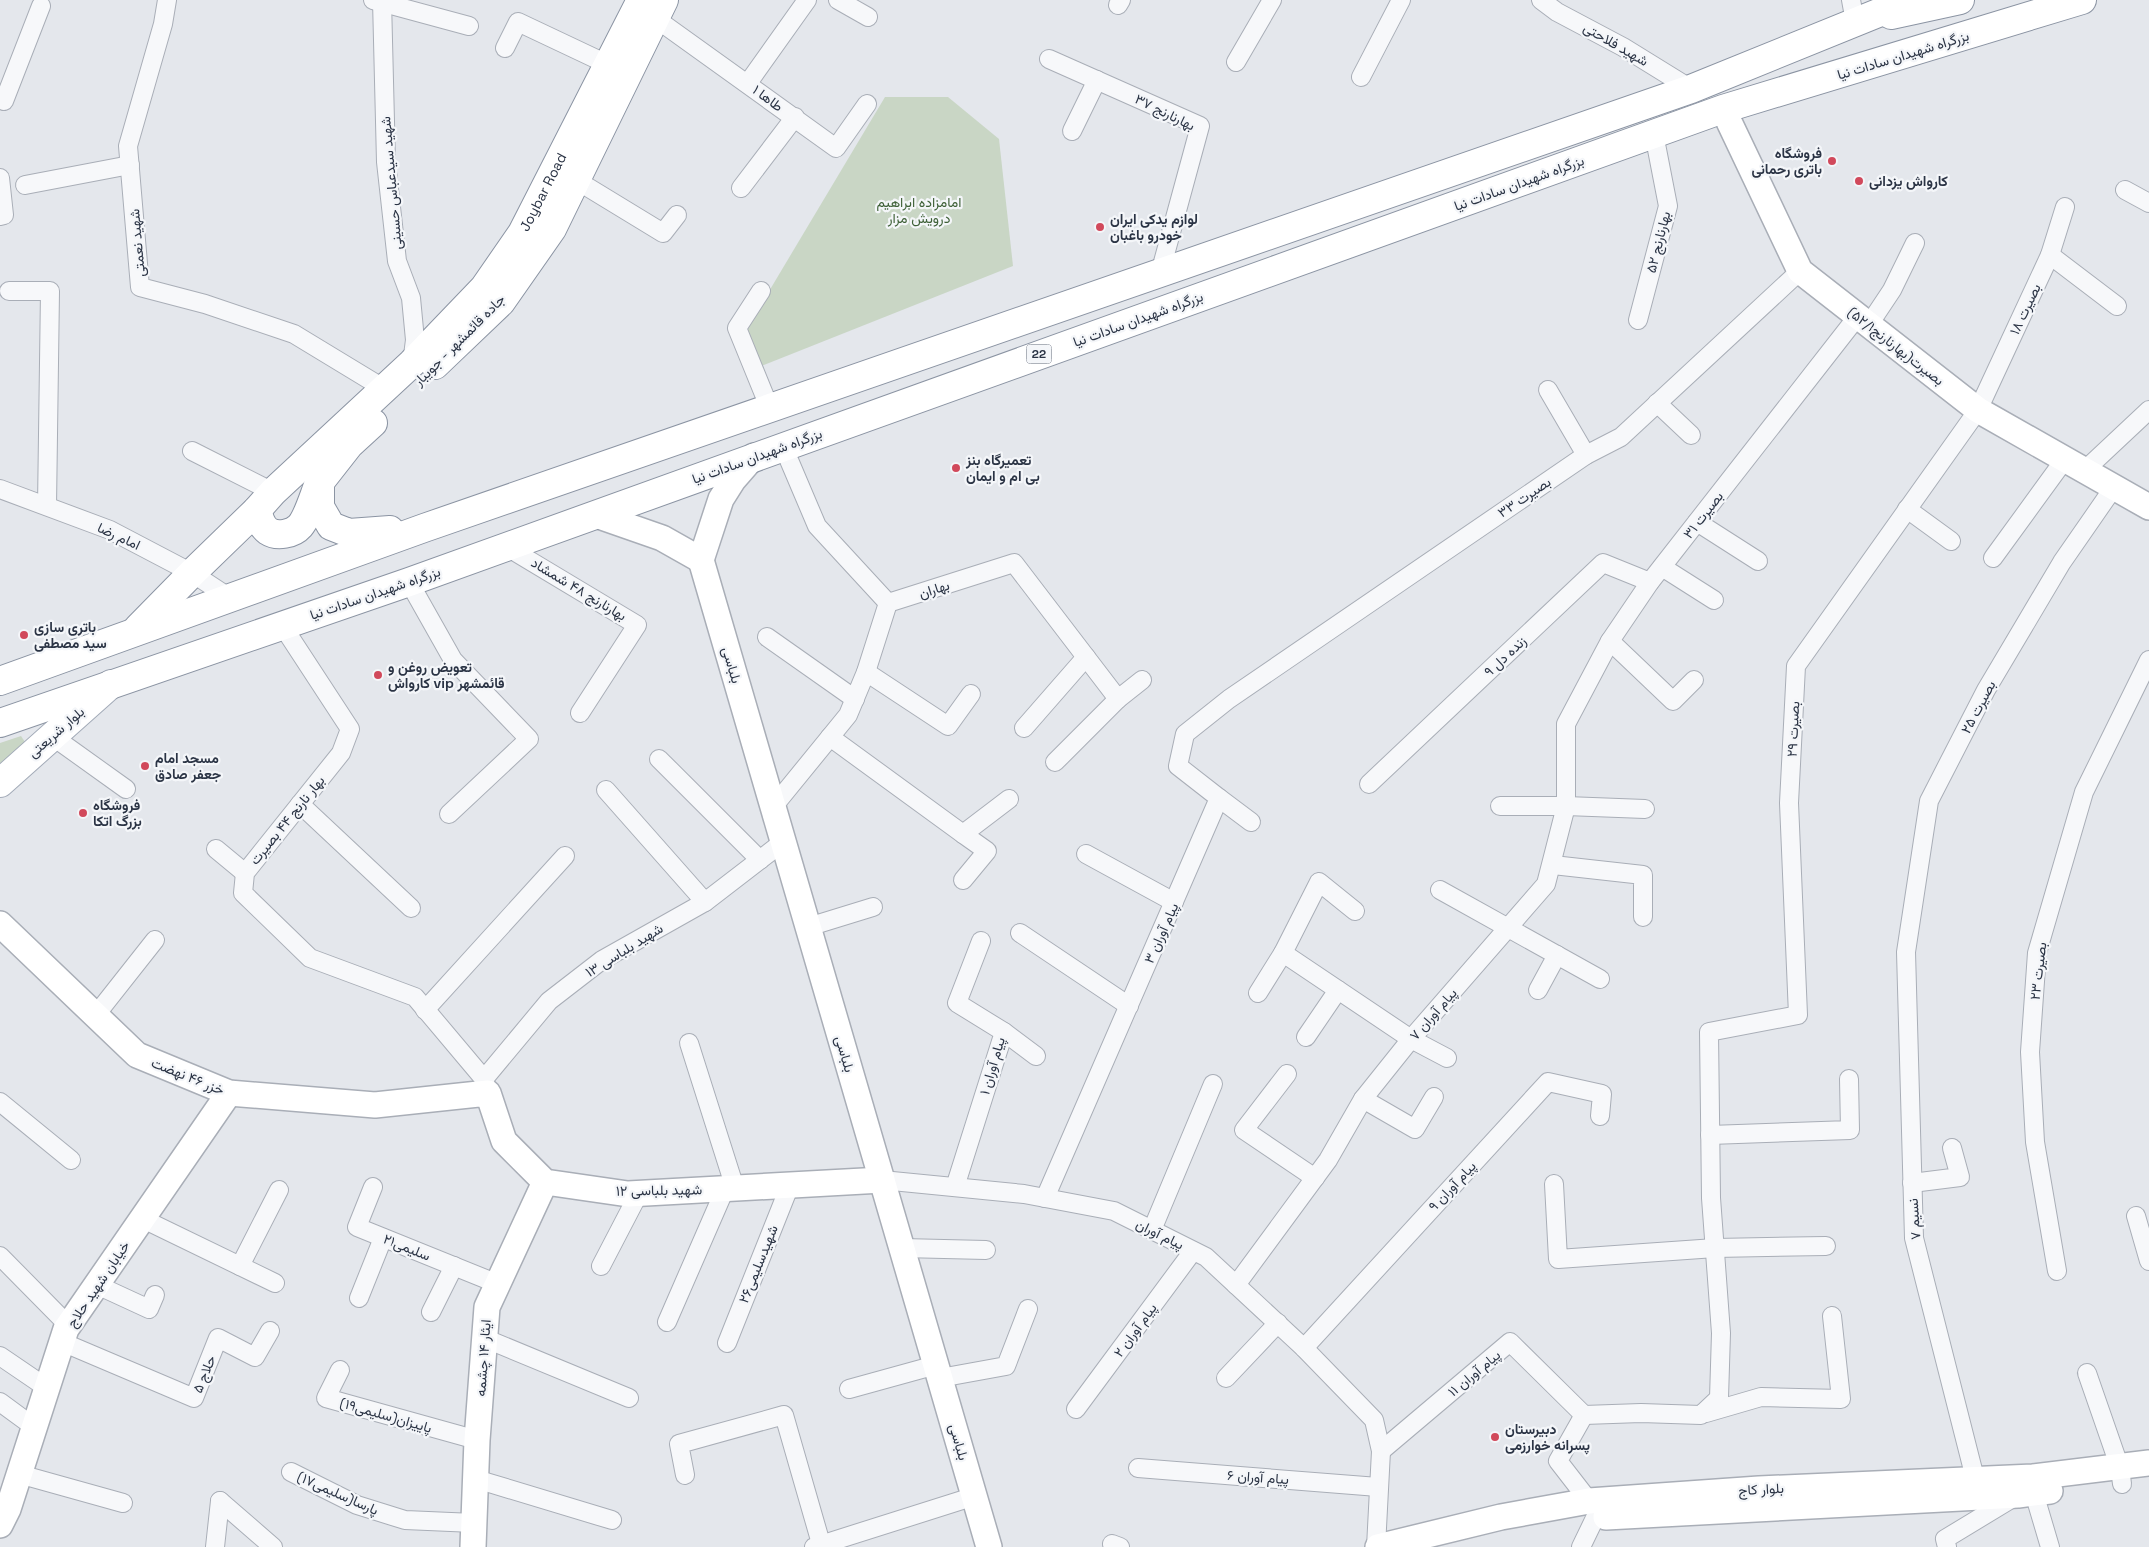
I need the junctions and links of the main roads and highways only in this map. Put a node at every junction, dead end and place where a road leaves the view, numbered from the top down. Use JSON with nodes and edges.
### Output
{"nodes":[{"id":1,"x":1910,"y":0,"type":"edge"},
{"id":2,"x":1960,"y":0,"type":"edge"},
{"id":3,"x":2082,"y":0,"type":"edge"},
{"id":4,"x":654,"y":6,"type":"edge"},
{"id":5,"x":1853,"y":11,"type":"edge"},
{"id":6,"x":320,"y":482,"type":"junction"},
{"id":7,"x":265,"y":501,"type":"junction"},
{"id":8,"x":424,"y":528,"type":"junction"},
{"id":9,"x":133,"y":633,"type":"junction"},
{"id":10,"x":0,"y":681,"type":"edge"},
{"id":11,"x":112,"y":682,"type":"junction"},
{"id":12,"x":0,"y":723,"type":"edge"},
{"id":13,"x":0,"y":783,"type":"edge"}],
"edges":[{"from":1,"to":5,"type":"main road"},
{"from":2,"to":5,"type":"main road"},
{"from":3,"to":11,"type":"main road","name":"بزرگراه شهیدان سادات نیا","number":"22"},
{"from":4,"to":6,"type":"main road","name":"جاده قائمشهر - جویبار"},
{"from":4,"to":7,"type":"main road","name":"Joybar Road"},
{"from":5,"to":8,"type":"main road"},
{"from":6,"to":7,"type":"main road","name":"جاده قائمشهر - جویبار"},
{"from":6,"to":8,"type":"main road"},
{"from":7,"to":9,"type":"main road","name":"Joybar Road"},
{"from":8,"to":9,"type":"main road"},
{"from":9,"to":10,"type":"main road"},
{"from":11,"to":12,"type":"main road","name":"بزرگراه شهیدان سادات نیا","number":"22"},
{"from":11,"to":13,"type":"main road","name":"بلوار شریعتی"}]}
